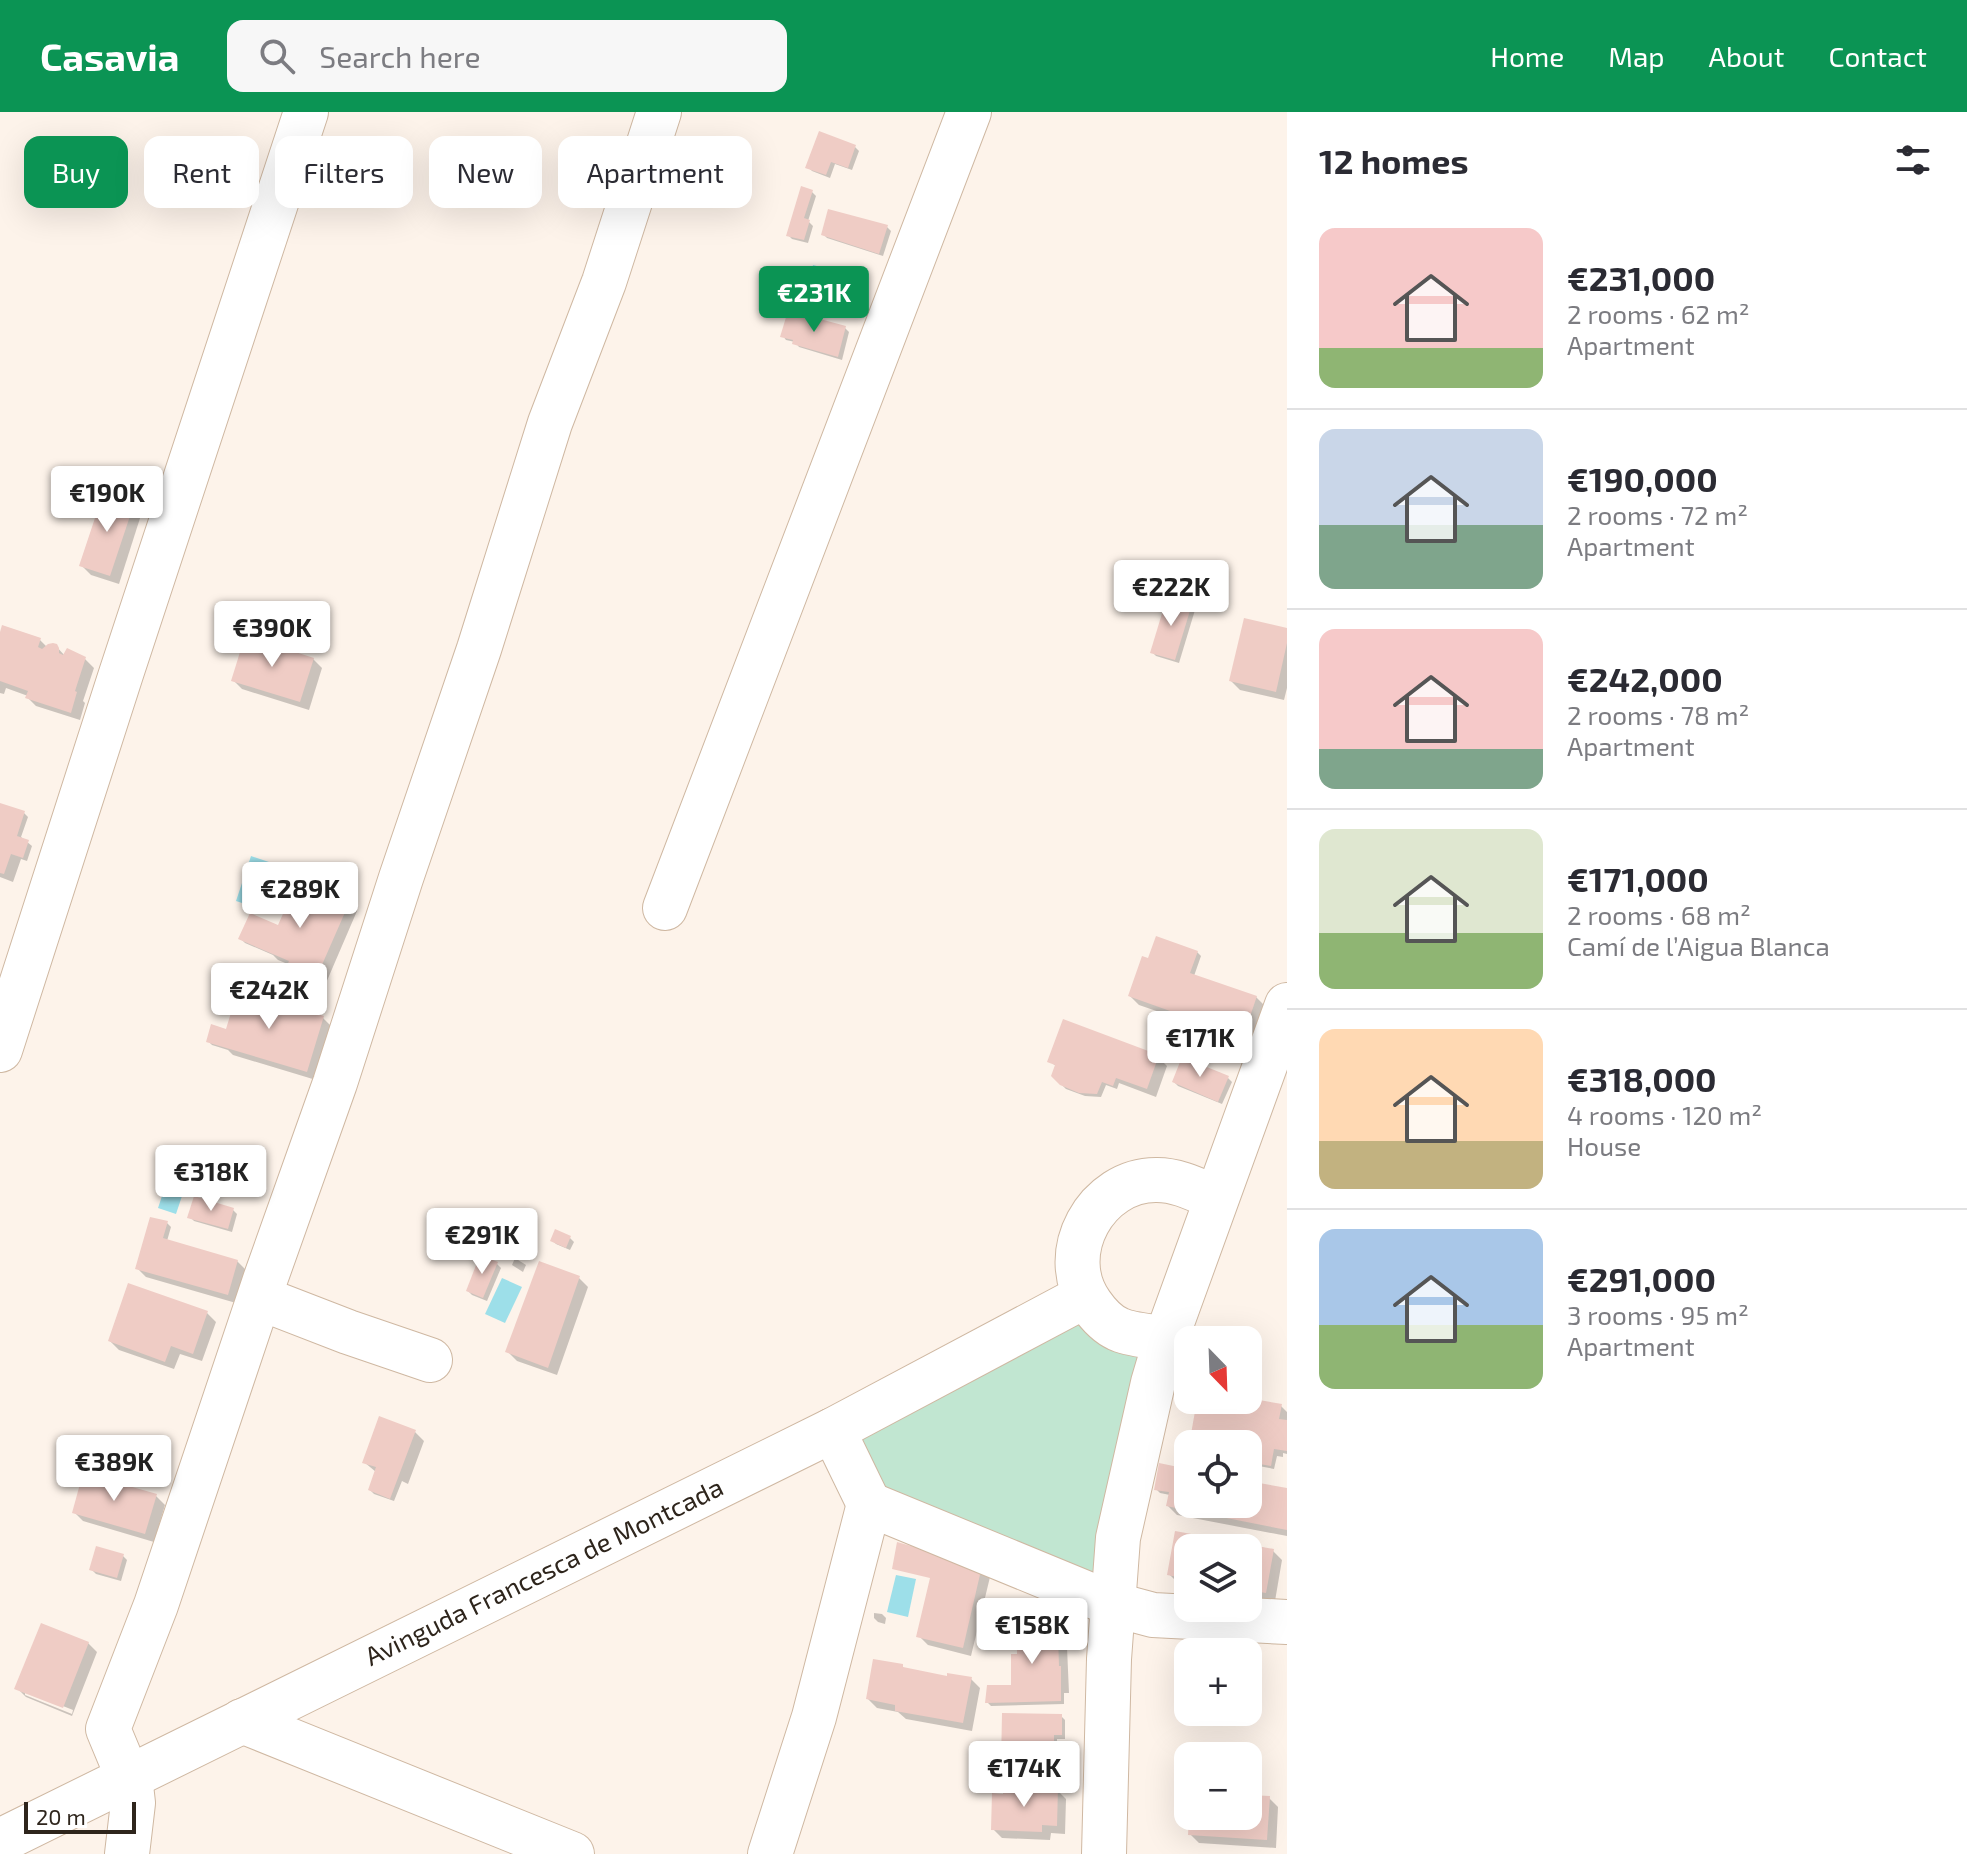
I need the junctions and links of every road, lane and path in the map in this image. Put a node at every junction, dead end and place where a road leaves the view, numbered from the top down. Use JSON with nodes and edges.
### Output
{"nodes":[{"id":1,"x":306,"y":112,"type":"edge"},
{"id":2,"x":659,"y":112,"type":"edge"},
{"id":3,"x":969,"y":112,"type":"edge"},
{"id":4,"x":665,"y":908,"type":"dead end"},
{"id":5,"x":1287,"y":1005,"type":"edge"},
{"id":6,"x":0,"y":1050,"type":"edge"},
{"id":7,"x":1216,"y":1198,"type":"junction"},
{"id":8,"x":1085,"y":1296,"type":"junction"},
{"id":9,"x":260,"y":1298,"type":"junction"},
{"id":10,"x":1166,"y":1339,"type":"junction"},
{"id":11,"x":430,"y":1360,"type":"dead end"},
{"id":12,"x":833,"y":1430,"type":"junction"},
{"id":13,"x":869,"y":1504,"type":"junction"},
{"id":14,"x":1112,"y":1604,"type":"junction"},
{"id":15,"x":1287,"y":1622,"type":"edge"},
{"id":16,"x":242,"y":1721,"type":"junction"},
{"id":17,"x":128,"y":1777,"type":"junction"},
{"id":18,"x":0,"y":1841,"type":"edge"},
{"id":19,"x":127,"y":1854,"type":"edge"},
{"id":20,"x":572,"y":1854,"type":"edge"},
{"id":21,"x":770,"y":1854,"type":"edge"},
{"id":22,"x":1104,"y":1854,"type":"edge"}],
"edges":[{"from":1,"to":6,"type":"street"},
{"from":2,"to":9,"type":"street"},
{"from":3,"to":4,"type":"street"},
{"from":5,"to":7,"type":"street"},
{"from":7,"to":8,"type":"street"},
{"from":7,"to":10,"type":"street"},
{"from":8,"to":10,"type":"street"},
{"from":8,"to":12,"type":"street","name":"Avinguda Francesca de Montcada"},
{"from":9,"to":11,"type":"street"},
{"from":9,"to":17,"type":"street"},
{"from":10,"to":14,"type":"street"},
{"from":12,"to":13,"type":"street"},
{"from":12,"to":16,"type":"street","name":"Avinguda Francesca de Montcada"},
{"from":13,"to":14,"type":"street"},
{"from":13,"to":21,"type":"street"},
{"from":14,"to":15,"type":"street"},
{"from":14,"to":22,"type":"street"},
{"from":16,"to":17,"type":"street","name":"Avinguda Francesca de Montcada"},
{"from":16,"to":20,"type":"street"},
{"from":17,"to":18,"type":"street","name":"Avinguda Francesca de Montcada"},
{"from":17,"to":19,"type":"street"}]}
